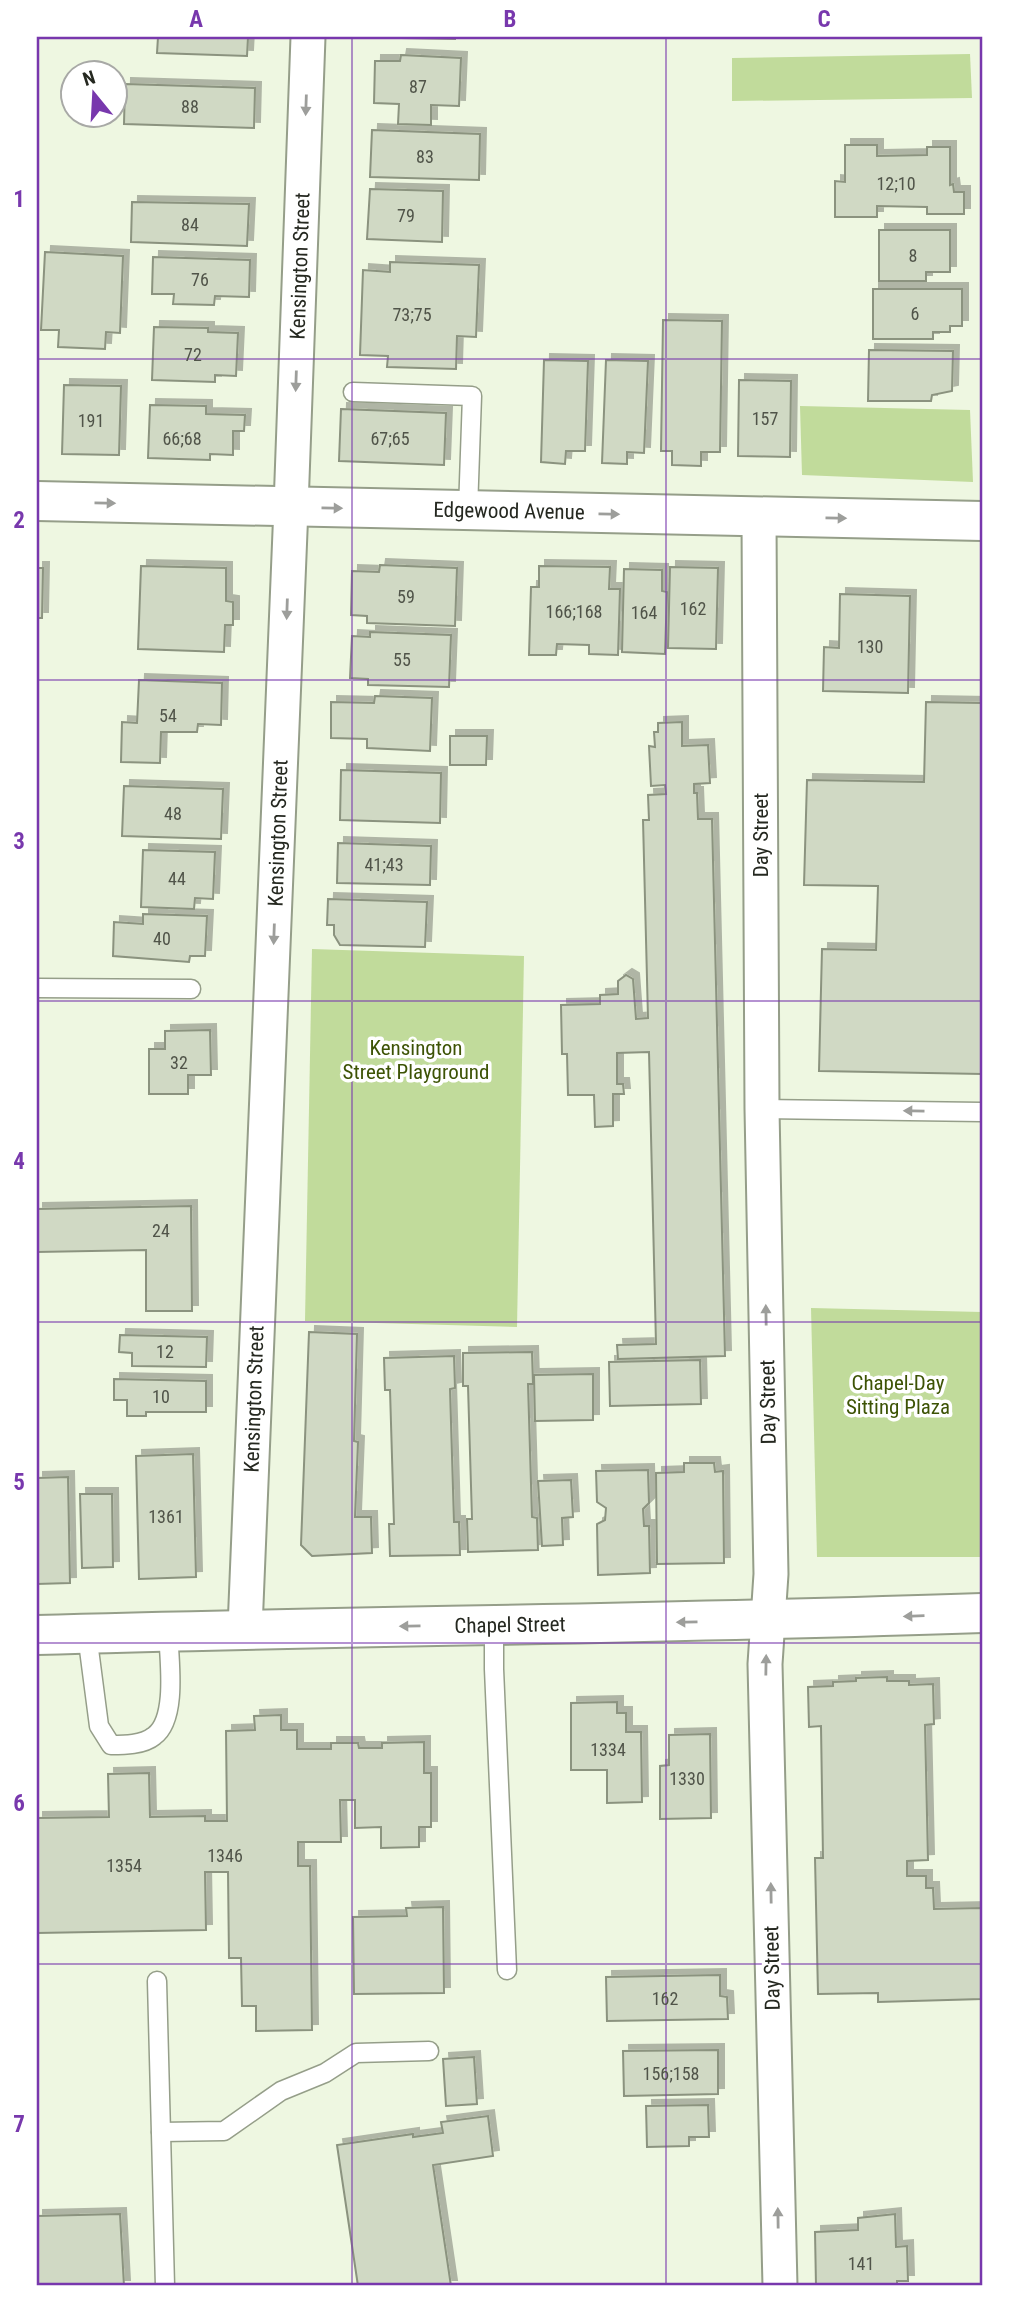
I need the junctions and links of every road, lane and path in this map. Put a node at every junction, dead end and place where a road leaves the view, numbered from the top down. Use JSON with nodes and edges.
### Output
{"nodes":[{"id":1,"x":308,"y":37,"type":"edge"},
{"id":2,"x":354,"y":392,"type":"dead end"},
{"id":3,"x":37,"y":501,"type":"edge"},
{"id":4,"x":291,"y":507,"type":"junction"},
{"id":5,"x":468,"y":510,"type":"junction"},
{"id":6,"x":759,"y":517,"type":"junction"},
{"id":7,"x":982,"y":521,"type":"edge"},
{"id":8,"x":37,"y":988,"type":"edge"},
{"id":9,"x":191,"y":989,"type":"dead end"},
{"id":10,"x":762,"y":1109,"type":"junction"},
{"id":11,"x":982,"y":1112,"type":"edge"},
{"id":12,"x":982,"y":1613,"type":"edge"},
{"id":13,"x":768,"y":1620,"type":"junction"},
{"id":14,"x":494,"y":1625,"type":"junction"},
{"id":15,"x":245,"y":1629,"type":"junction"},
{"id":16,"x":168,"y":1631,"type":"junction"},
{"id":17,"x":87,"y":1634,"type":"junction"},
{"id":18,"x":37,"y":1635,"type":"edge"},
{"id":19,"x":507,"y":1969,"type":"dead end"},
{"id":20,"x":157,"y":1981,"type":"dead end"},
{"id":21,"x":429,"y":2051,"type":"dead end"},
{"id":22,"x":161,"y":2132,"type":"junction"},
{"id":23,"x":165,"y":2286,"type":"edge"},
{"id":24,"x":780,"y":2286,"type":"edge"}],
"edges":[{"from":1,"to":4,"type":"street","name":"Kensington Street","one_way":true},
{"from":2,"to":5,"type":"lane"},
{"from":3,"to":4,"type":"main road","name":"Edgewood Avenue","one_way":true},
{"from":4,"to":5,"type":"main road","name":"Edgewood Avenue","one_way":true},
{"from":4,"to":15,"type":"street","name":"Kensington Street","one_way":true},
{"from":5,"to":6,"type":"main road","name":"Edgewood Avenue","one_way":true},
{"from":6,"to":7,"type":"main road","name":"Edgewood Avenue","one_way":true},
{"from":6,"to":10,"type":"street","name":"Day Street"},
{"from":8,"to":9,"type":"lane"},
{"from":11,"to":10,"type":"lane","one_way":true},
{"from":13,"to":10,"type":"street","name":"Day Street","one_way":true},
{"from":12,"to":13,"type":"main road","name":"Chapel Street","one_way":true},
{"from":13,"to":14,"type":"main road","name":"Chapel Street","one_way":true},
{"from":24,"to":13,"type":"street","name":"Day Street","one_way":true},
{"from":14,"to":15,"type":"main road","name":"Chapel Street","one_way":true},
{"from":14,"to":19,"type":"lane"},
{"from":15,"to":16,"type":"main road","name":"Chapel Street"},
{"from":16,"to":17,"type":"main road","name":"Chapel Street"},
{"from":16,"to":17,"type":"lane"},
{"from":17,"to":18,"type":"main road","name":"Chapel Street"},
{"from":20,"to":22,"type":"lane"},
{"from":21,"to":22,"type":"lane"},
{"from":22,"to":23,"type":"lane"}]}
